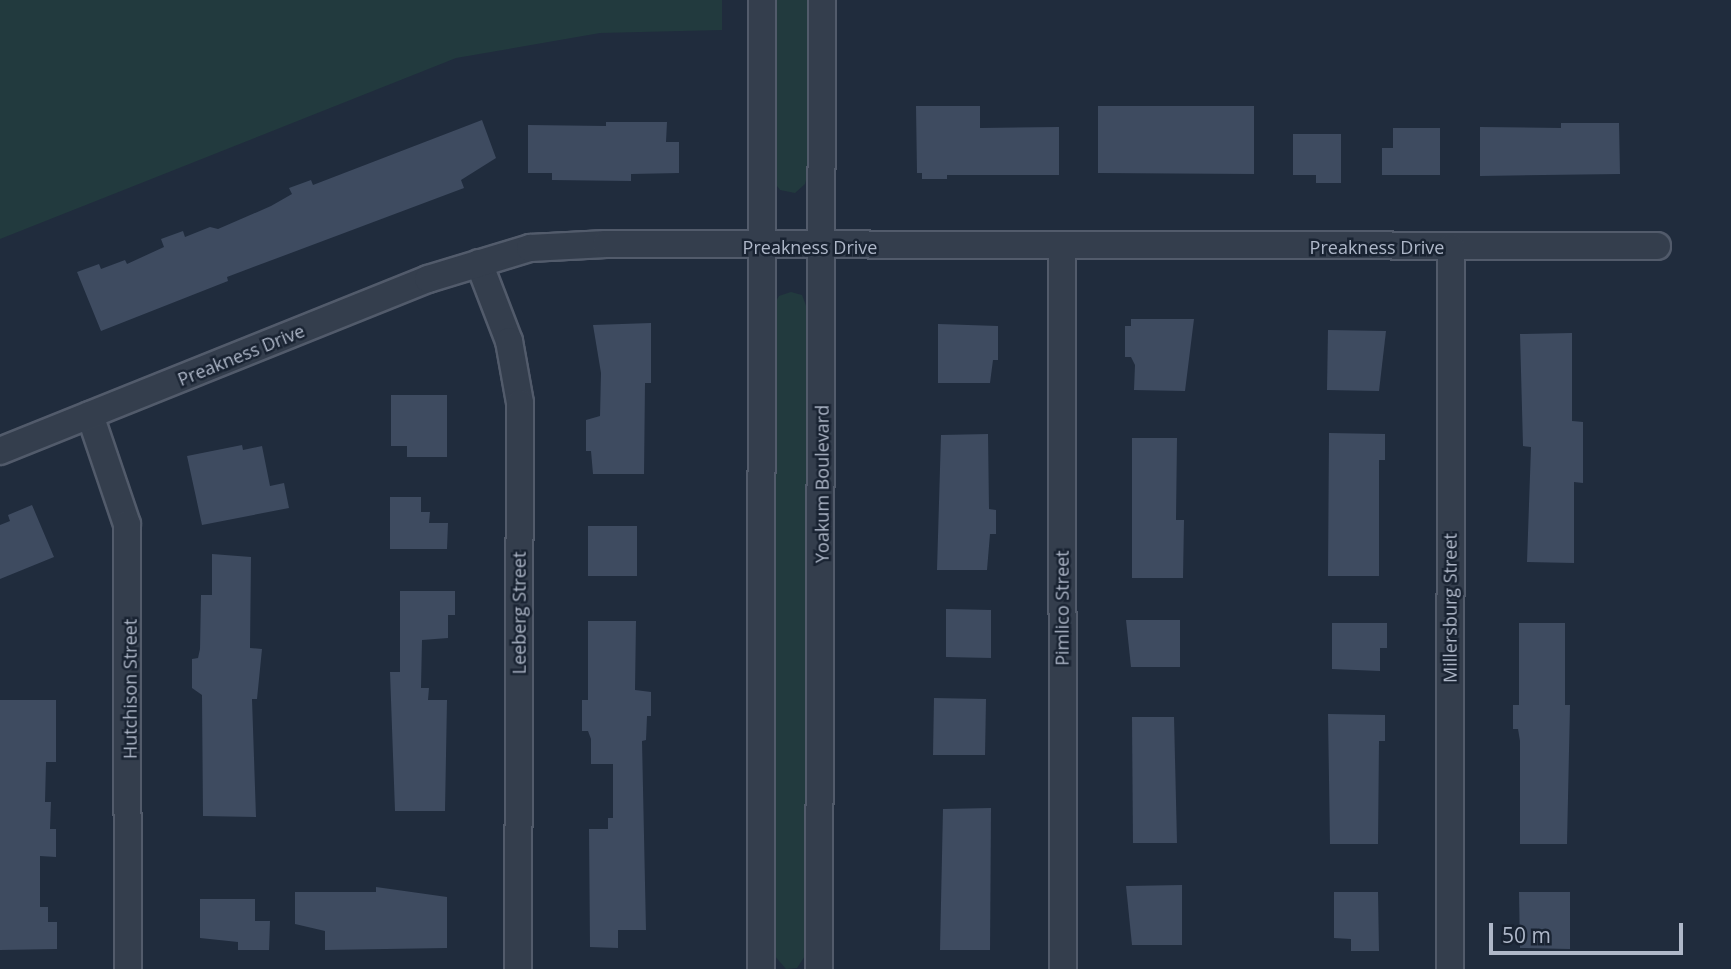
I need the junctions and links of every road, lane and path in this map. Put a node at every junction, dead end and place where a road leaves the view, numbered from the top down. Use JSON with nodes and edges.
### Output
{"nodes":[{"id":1,"x":762,"y":0,"type":"edge"},
{"id":2,"x":822,"y":0,"type":"edge"},
{"id":3,"x":761,"y":246,"type":"junction"},
{"id":4,"x":823,"y":246,"type":"junction"},
{"id":5,"x":1657,"y":246,"type":"dead end"},
{"id":6,"x":1062,"y":247,"type":"junction"},
{"id":7,"x":1451,"y":247,"type":"junction"},
{"id":8,"x":479,"y":263,"type":"junction"},
{"id":9,"x":90,"y":415,"type":"junction"},
{"id":10,"x":0,"y":451,"type":"edge"},
{"id":11,"x":128,"y":969,"type":"edge"},
{"id":12,"x":519,"y":969,"type":"edge"},
{"id":13,"x":761,"y":969,"type":"edge"},
{"id":14,"x":819,"y":969,"type":"edge"},
{"id":15,"x":1063,"y":969,"type":"edge"},
{"id":16,"x":1450,"y":969,"type":"edge"}],
"edges":[{"from":1,"to":3,"type":"street"},
{"from":2,"to":4,"type":"street","name":"Yoakum Boulevard"},
{"from":3,"to":4,"type":"street","name":"Preakness Drive"},
{"from":3,"to":8,"type":"street","name":"Preakness Drive"},
{"from":3,"to":13,"type":"street"},
{"from":4,"to":6,"type":"street","name":"Preakness Drive"},
{"from":4,"to":14,"type":"street","name":"Yoakum Boulevard"},
{"from":5,"to":7,"type":"street","name":"Preakness Drive"},
{"from":6,"to":7,"type":"street","name":"Preakness Drive"},
{"from":6,"to":15,"type":"street","name":"Pimlico Street"},
{"from":7,"to":16,"type":"street","name":"Millersburg Street"},
{"from":8,"to":9,"type":"street","name":"Preakness Drive"},
{"from":8,"to":12,"type":"street","name":"Leeberg Street"},
{"from":9,"to":10,"type":"street","name":"Preakness Drive"},
{"from":9,"to":11,"type":"street","name":"Hutchison Street"}]}
